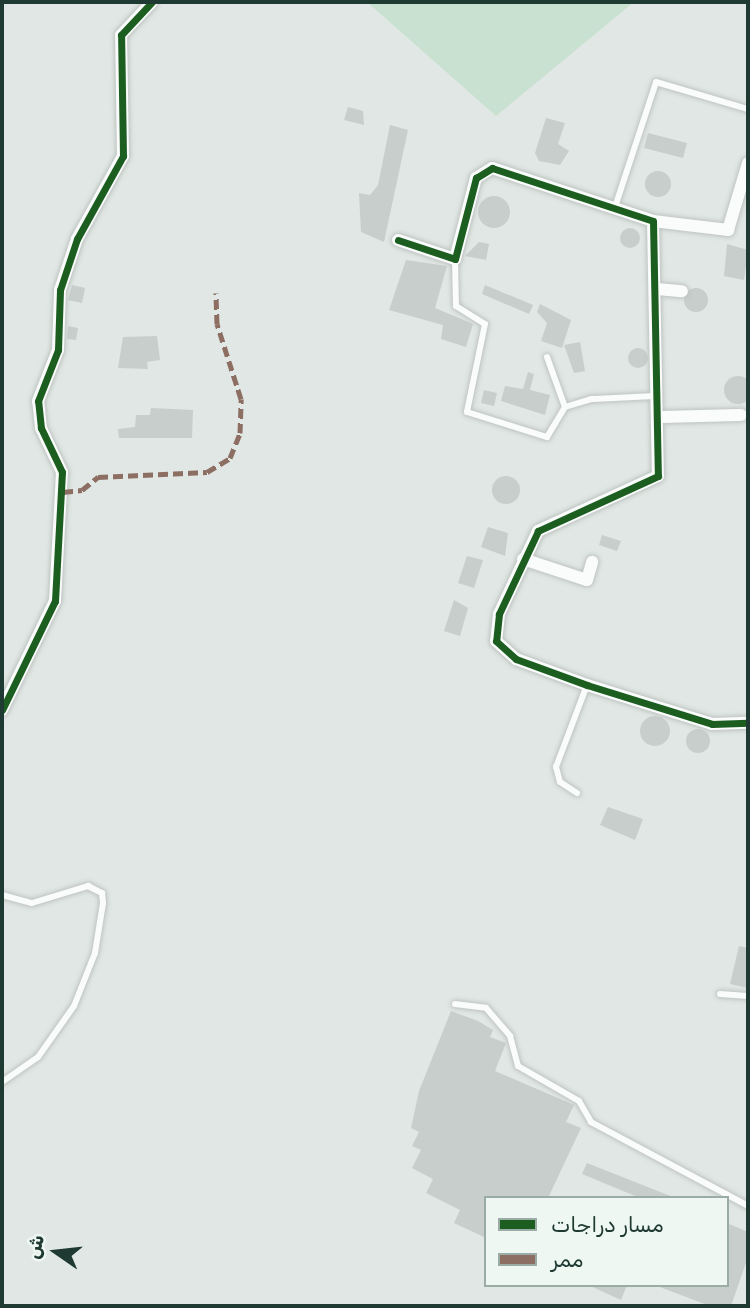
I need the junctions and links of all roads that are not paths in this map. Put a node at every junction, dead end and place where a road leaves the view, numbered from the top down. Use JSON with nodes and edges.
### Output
{"nodes":[{"id":1,"x":152,"y":2,"type":"edge"},
{"id":2,"x":748,"y":108,"type":"edge"},
{"id":3,"x":748,"y":163,"type":"edge"},
{"id":4,"x":616,"y":204,"type":"junction"},
{"id":5,"x":653,"y":220,"type":"junction"},
{"id":6,"x":398,"y":240,"type":"dead end"},
{"id":7,"x":455,"y":259,"type":"junction"},
{"id":8,"x":657,"y":289,"type":"junction"},
{"id":9,"x":682,"y":290,"type":"dead end"},
{"id":10,"x":547,"y":357,"type":"dead end"},
{"id":11,"x":658,"y":396,"type":"junction"},
{"id":12,"x":565,"y":407,"type":"junction"},
{"id":13,"x":741,"y":415,"type":"dead end"},
{"id":14,"x":659,"y":417,"type":"junction"},
{"id":15,"x":523,"y":559,"type":"junction"},
{"id":16,"x":592,"y":562,"type":"dead end"},
{"id":17,"x":587,"y":685,"type":"junction"},
{"id":18,"x":2,"y":710,"type":"edge"},
{"id":19,"x":748,"y":723,"type":"edge"},
{"id":20,"x":577,"y":793,"type":"dead end"},
{"id":21,"x":2,"y":895,"type":"edge"},
{"id":22,"x":720,"y":994,"type":"dead end"},
{"id":23,"x":748,"y":996,"type":"edge"},
{"id":24,"x":455,"y":1004,"type":"dead end"},
{"id":25,"x":2,"y":1082,"type":"edge"},
{"id":26,"x":748,"y":1206,"type":"edge"}],
"edges":[{"from":1,"to":18,"type":"street"},
{"from":2,"to":4,"type":"lane"},
{"from":3,"to":5,"type":"street"},
{"from":4,"to":5,"type":"street"},
{"from":4,"to":7,"type":"street"},
{"from":5,"to":8,"type":"street"},
{"from":6,"to":7,"type":"street"},
{"from":7,"to":12,"type":"lane"},
{"from":8,"to":9,"type":"street"},
{"from":8,"to":11,"type":"street"},
{"from":10,"to":12,"type":"lane"},
{"from":11,"to":12,"type":"lane"},
{"from":11,"to":14,"type":"street"},
{"from":13,"to":14,"type":"street"},
{"from":14,"to":15,"type":"street"},
{"from":15,"to":16,"type":"street"},
{"from":15,"to":17,"type":"street"},
{"from":17,"to":19,"type":"street"},
{"from":17,"to":20,"type":"lane"},
{"from":21,"to":25,"type":"lane"},
{"from":22,"to":23,"type":"lane"},
{"from":24,"to":26,"type":"lane"}]}
